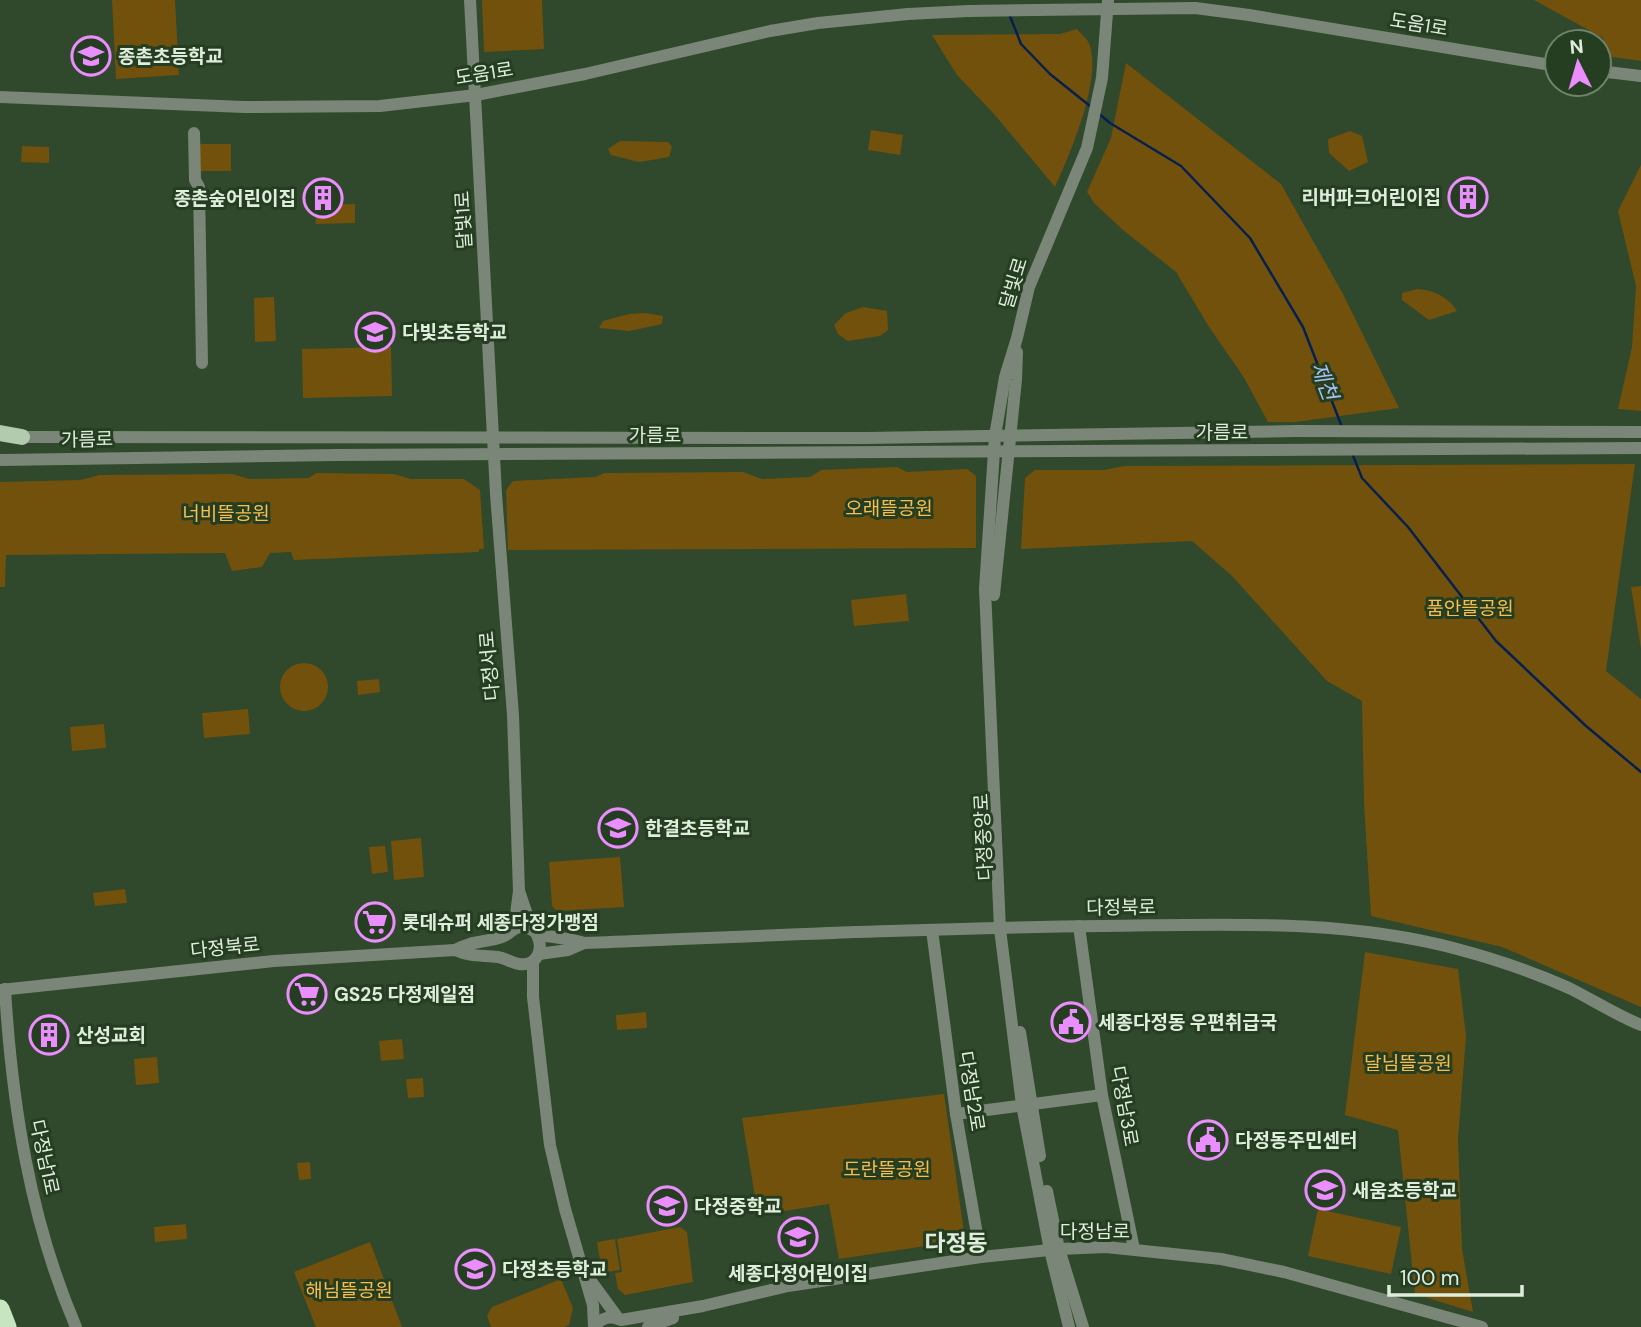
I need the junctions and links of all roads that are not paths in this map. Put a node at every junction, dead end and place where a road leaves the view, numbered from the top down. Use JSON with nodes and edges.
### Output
{"nodes":[{"id":1,"x":470,"y":0,"type":"edge"},
{"id":2,"x":1108,"y":4,"type":"edge"},
{"id":3,"x":1543,"y":64,"type":"edge"},
{"id":4,"x":1613,"y":73,"type":"edge"},
{"id":5,"x":1641,"y":76,"type":"edge"},
{"id":6,"x":476,"y":94,"type":"junction"},
{"id":7,"x":0,"y":97,"type":"edge"},
{"id":8,"x":194,"y":133,"type":"dead end"},
{"id":9,"x":1017,"y":338,"type":"junction"},
{"id":10,"x":202,"y":363,"type":"dead end"},
{"id":11,"x":1641,"y":432,"type":"edge"},
{"id":12,"x":0,"y":436,"type":"edge"},
{"id":13,"x":995,"y":436,"type":"junction"},
{"id":14,"x":1010,"y":436,"type":"junction"},
{"id":15,"x":22,"y":437,"type":"joint"},
{"id":16,"x":493,"y":437,"type":"junction"},
{"id":17,"x":1641,"y":448,"type":"edge"},
{"id":18,"x":994,"y":452,"type":"junction"},
{"id":19,"x":1009,"y":452,"type":"junction"},
{"id":20,"x":494,"y":455,"type":"junction"},
{"id":21,"x":34,"y":458,"type":"junction"},
{"id":22,"x":0,"y":460,"type":"edge"},
{"id":23,"x":0,"y":466,"type":"edge"},
{"id":24,"x":519,"y":891,"type":"junction"},
{"id":25,"x":1079,"y":926,"type":"junction"},
{"id":26,"x":1004,"y":928,"type":"junction"},
{"id":27,"x":932,"y":930,"type":"junction"},
{"id":28,"x":535,"y":932,"type":"junction"},
{"id":29,"x":510,"y":933,"type":"junction"},
{"id":30,"x":584,"y":943,"type":"junction"},
{"id":31,"x":455,"y":950,"type":"junction"},
{"id":32,"x":536,"y":958,"type":"junction"},
{"id":33,"x":513,"y":961,"type":"junction"},
{"id":34,"x":3,"y":990,"type":"edge"},
{"id":35,"x":533,"y":997,"type":"junction"},
{"id":36,"x":1641,"y":1025,"type":"edge"},
{"id":37,"x":1102,"y":1095,"type":"junction"},
{"id":38,"x":1027,"y":1104,"type":"junction"},
{"id":39,"x":956,"y":1114,"type":"junction"},
{"id":40,"x":1134,"y":1249,"type":"junction"},
{"id":41,"x":1055,"y":1250,"type":"junction"},
{"id":42,"x":981,"y":1257,"type":"junction"},
{"id":43,"x":584,"y":1271,"type":"junction"},
{"id":44,"x":703,"y":1306,"type":"junction"},
{"id":45,"x":0,"y":1309,"type":"edge"},
{"id":46,"x":622,"y":1322,"type":"edge"},
{"id":47,"x":7,"y":1327,"type":"edge"},
{"id":48,"x":76,"y":1327,"type":"edge"},
{"id":49,"x":594,"y":1327,"type":"edge"},
{"id":50,"x":648,"y":1327,"type":"edge"},
{"id":51,"x":1069,"y":1327,"type":"edge"},
{"id":52,"x":1083,"y":1327,"type":"edge"},
{"id":53,"x":1482,"y":1327,"type":"edge"}],
"edges":[{"from":1,"to":6,"type":"street","name":"달빛1로"},
{"from":2,"to":3,"type":"street","name":"도움1로"},
{"from":2,"to":6,"type":"street","name":"도움1로"},
{"from":2,"to":9,"type":"street","name":"달빛로"},
{"from":4,"to":5,"type":"street"},
{"from":6,"to":7,"type":"street","name":"도움1로"},
{"from":6,"to":16,"type":"street","name":"달빛1로"},
{"from":8,"to":10,"type":"street"},
{"from":9,"to":13,"type":"street","name":"달빛로"},
{"from":9,"to":14,"type":"street","name":"다정중앙로"},
{"from":11,"to":14,"type":"street","name":"가름로"},
{"from":12,"to":15,"type":"main road"},
{"from":13,"to":14,"type":"street","name":"가름로"},
{"from":13,"to":16,"type":"street","name":"가름로"},
{"from":13,"to":18,"type":"street","name":"다정중앙로"},
{"from":14,"to":19,"type":"street","name":"다정중앙로"},
{"from":15,"to":16,"type":"street","name":"가름로"},
{"from":16,"to":20,"type":"street","name":"다정서로"},
{"from":17,"to":19,"type":"street","name":"가름로"},
{"from":18,"to":19,"type":"street","name":"가름로"},
{"from":18,"to":20,"type":"street","name":"가름로"},
{"from":18,"to":26,"type":"street","name":"다정중앙로"},
{"from":19,"to":26,"type":"street","name":"다정중앙로"},
{"from":20,"to":21,"type":"street","name":"가름로"},
{"from":20,"to":24,"type":"street","name":"다정서로"},
{"from":21,"to":22,"type":"street","name":"가름로"},
{"from":21,"to":23,"type":"street"},
{"from":24,"to":28,"type":"street"},
{"from":24,"to":29,"type":"street"},
{"from":25,"to":26,"type":"street","name":"다정북로"},
{"from":25,"to":36,"type":"street","name":"다정북로"},
{"from":25,"to":37,"type":"street","name":"다정남3로"},
{"from":26,"to":27,"type":"street","name":"다정북로"},
{"from":26,"to":38,"type":"street","name":"다정중앙로"},
{"from":27,"to":30,"type":"street","name":"다정북로"},
{"from":27,"to":39,"type":"street","name":"다정남2로"},
{"from":28,"to":29,"type":"street"},
{"from":28,"to":30,"type":"street"},
{"from":28,"to":32,"type":"street"},
{"from":29,"to":31,"type":"street"},
{"from":29,"to":33,"type":"street"},
{"from":30,"to":32,"type":"street"},
{"from":31,"to":33,"type":"street"},
{"from":31,"to":34,"type":"street","name":"다정북로"},
{"from":32,"to":33,"type":"street"},
{"from":32,"to":35,"type":"street"},
{"from":33,"to":35,"type":"street"},
{"from":34,"to":48,"type":"street","name":"다정남1로"},
{"from":35,"to":43,"type":"street"},
{"from":37,"to":38,"type":"street"},
{"from":37,"to":40,"type":"street","name":"다정남3로"},
{"from":38,"to":39,"type":"street"},
{"from":38,"to":41,"type":"street","name":"다정중앙로"},
{"from":39,"to":42,"type":"street","name":"다정남2로"},
{"from":40,"to":41,"type":"street","name":"다정남로"},
{"from":40,"to":53,"type":"street","name":"다정남로"},
{"from":41,"to":42,"type":"street","name":"다정남로"},
{"from":41,"to":51,"type":"street","name":"다정중앙로"},
{"from":41,"to":52,"type":"street","name":"다정중앙로"},
{"from":42,"to":44,"type":"street","name":"다정남로"},
{"from":43,"to":46,"type":"street"},
{"from":43,"to":49,"type":"street"},
{"from":44,"to":46,"type":"street"},
{"from":44,"to":50,"type":"street"},
{"from":45,"to":47,"type":"highway"},
{"from":46,"to":49,"type":"street"}]}
